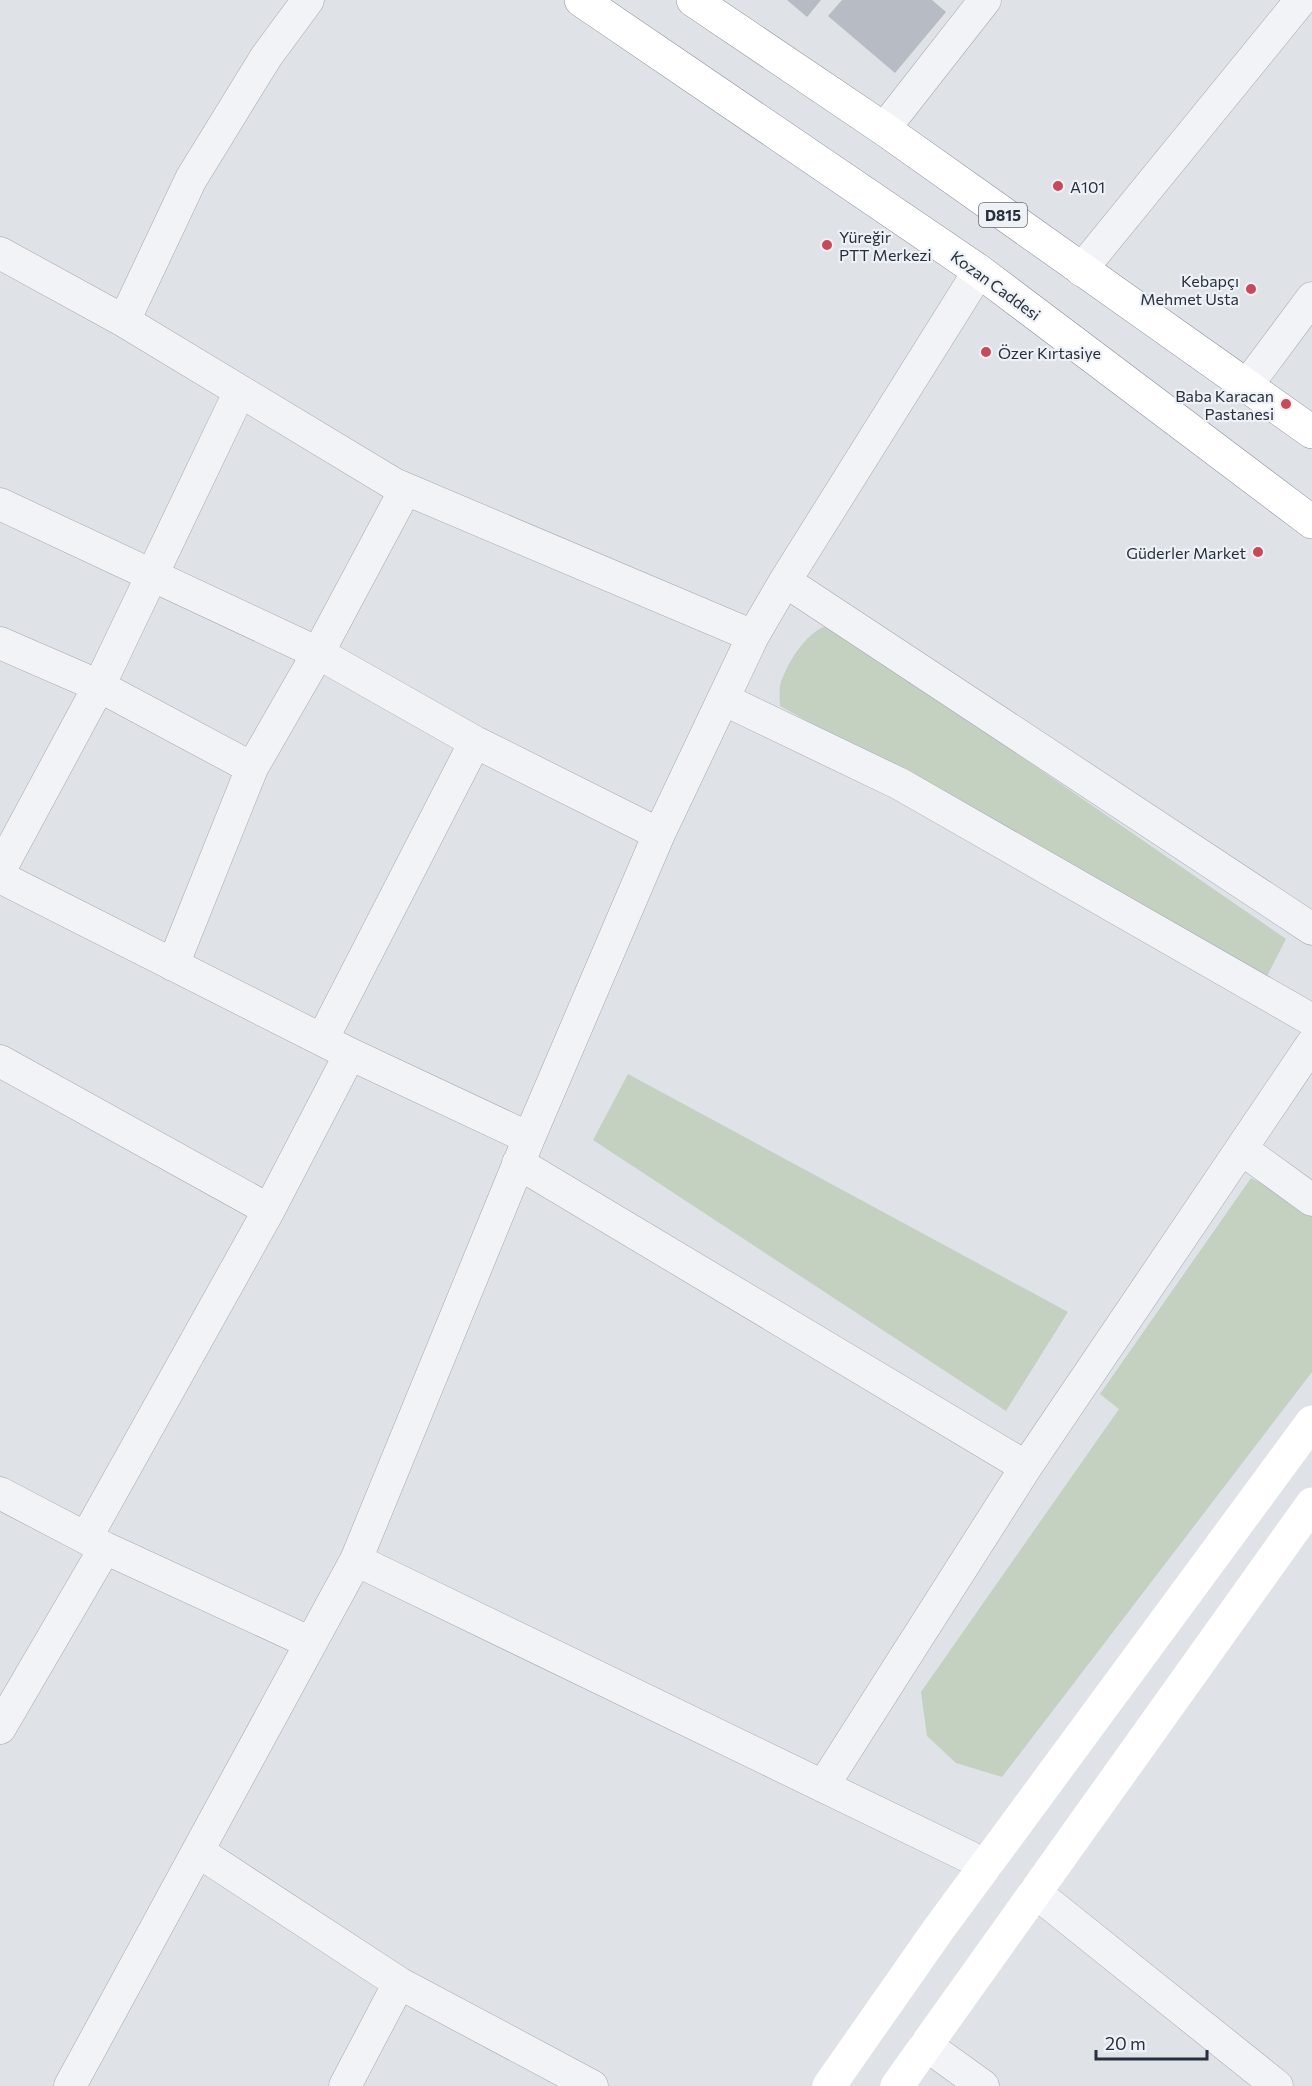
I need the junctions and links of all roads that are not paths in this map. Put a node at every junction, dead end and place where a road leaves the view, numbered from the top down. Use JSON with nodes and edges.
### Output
{"nodes":[{"id":1,"x":308,"y":0,"type":"edge"},
{"id":2,"x":581,"y":0,"type":"edge"},
{"id":3,"x":693,"y":0,"type":"edge"},
{"id":4,"x":985,"y":0,"type":"edge"},
{"id":5,"x":1301,"y":0,"type":"edge"},
{"id":6,"x":884,"y":129,"type":"junction"},
{"id":7,"x":0,"y":253,"type":"edge"},
{"id":8,"x":1081,"y":270,"type":"junction"},
{"id":9,"x":979,"y":271,"type":"junction"},
{"id":10,"x":1312,"y":298,"type":"edge"},
{"id":11,"x":124,"y":321,"type":"junction"},
{"id":12,"x":1248,"y":384,"type":"junction"},
{"id":13,"x":240,"y":391,"type":"junction"},
{"id":14,"x":1312,"y":432,"type":"edge"},
{"id":15,"x":405,"y":490,"type":"junction"},
{"id":16,"x":0,"y":504,"type":"edge"},
{"id":17,"x":1312,"y":522,"type":"edge"},
{"id":18,"x":151,"y":575,"type":"junction"},
{"id":19,"x":785,"y":581,"type":"junction"},
{"id":20,"x":753,"y":636,"type":"junction"},
{"id":21,"x":0,"y":643,"type":"edge"},
{"id":22,"x":318,"y":653,"type":"junction"},
{"id":23,"x":99,"y":686,"type":"junction"},
{"id":24,"x":723,"y":699,"type":"junction"},
{"id":25,"x":475,"y":742,"type":"junction"},
{"id":26,"x":252,"y":768,"type":"junction"},
{"id":27,"x":659,"y":834,"type":"junction"},
{"id":28,"x":0,"y":870,"type":"edge"},
{"id":29,"x":0,"y":877,"type":"edge"},
{"id":30,"x":1312,"y":929,"type":"edge"},
{"id":31,"x":173,"y":965,"type":"junction"},
{"id":32,"x":1312,"y":1020,"type":"edge"},
{"id":33,"x":322,"y":1040,"type":"junction"},
{"id":34,"x":1312,"y":1044,"type":"edge"},
{"id":35,"x":350,"y":1054,"type":"junction"},
{"id":36,"x":0,"y":1061,"type":"edge"},
{"id":37,"x":523,"y":1150,"type":"junction"},
{"id":38,"x":1243,"y":1150,"type":"junction"},
{"id":39,"x":1312,"y":1200,"type":"edge"},
{"id":40,"x":269,"y":1210,"type":"junction"},
{"id":41,"x":1312,"y":1422,"type":"edge"},
{"id":42,"x":1026,"y":1467,"type":"junction"},
{"id":43,"x":0,"y":1493,"type":"edge"},
{"id":44,"x":1312,"y":1504,"type":"edge"},
{"id":45,"x":96,"y":1543,"type":"junction"},
{"id":46,"x":356,"y":1560,"type":"junction"},
{"id":47,"x":311,"y":1643,"type":"junction"},
{"id":48,"x":0,"y":1728,"type":"edge"},
{"id":49,"x":823,"y":1786,"type":"junction"},
{"id":50,"x":199,"y":1852,"type":"junction"},
{"id":51,"x":986,"y":1865,"type":"junction"},
{"id":52,"x":1035,"y":1892,"type":"junction"},
{"id":53,"x":399,"y":1983,"type":"junction"},
{"id":54,"x":926,"y":2045,"type":"junction"},
{"id":55,"x":70,"y":2086,"type":"edge"},
{"id":56,"x":345,"y":2086,"type":"edge"},
{"id":57,"x":592,"y":2086,"type":"edge"},
{"id":58,"x":829,"y":2086,"type":"edge"},
{"id":59,"x":897,"y":2086,"type":"edge"},
{"id":60,"x":983,"y":2086,"type":"edge"},
{"id":61,"x":1277,"y":2086,"type":"edge"}],
"edges":[{"from":1,"to":11,"type":"street"},
{"from":2,"to":9,"type":"main road","name":"Kozan Caddesi"},
{"from":3,"to":6,"type":"main road","number":"D815"},
{"from":4,"to":6,"type":"street"},
{"from":5,"to":8,"type":"street"},
{"from":6,"to":8,"type":"main road","number":"D815"},
{"from":7,"to":11,"type":"street"},
{"from":8,"to":12,"type":"main road","number":"D815"},
{"from":9,"to":17,"type":"main road","name":"Kozan Caddesi"},
{"from":9,"to":19,"type":"street"},
{"from":10,"to":12,"type":"street"},
{"from":11,"to":13,"type":"street"},
{"from":12,"to":14,"type":"main road","number":"D815"},
{"from":13,"to":15,"type":"street"},
{"from":13,"to":18,"type":"street"},
{"from":15,"to":20,"type":"street"},
{"from":15,"to":22,"type":"street"},
{"from":16,"to":18,"type":"street"},
{"from":18,"to":22,"type":"street"},
{"from":18,"to":23,"type":"street"},
{"from":19,"to":20,"type":"street"},
{"from":19,"to":30,"type":"street"},
{"from":20,"to":24,"type":"street"},
{"from":21,"to":23,"type":"street"},
{"from":22,"to":25,"type":"street"},
{"from":22,"to":26,"type":"street"},
{"from":23,"to":26,"type":"street"},
{"from":23,"to":28,"type":"street"},
{"from":24,"to":27,"type":"street"},
{"from":24,"to":32,"type":"street"},
{"from":25,"to":27,"type":"street"},
{"from":25,"to":33,"type":"street"},
{"from":26,"to":31,"type":"street"},
{"from":27,"to":37,"type":"street"},
{"from":29,"to":31,"type":"street"},
{"from":31,"to":33,"type":"street"},
{"from":33,"to":35,"type":"street"},
{"from":34,"to":38,"type":"street"},
{"from":35,"to":37,"type":"street"},
{"from":35,"to":40,"type":"street"},
{"from":36,"to":40,"type":"street"},
{"from":37,"to":42,"type":"street"},
{"from":37,"to":46,"type":"street"},
{"from":38,"to":39,"type":"street"},
{"from":38,"to":42,"type":"street"},
{"from":40,"to":45,"type":"street"},
{"from":41,"to":51,"type":"main road"},
{"from":42,"to":49,"type":"street"},
{"from":43,"to":45,"type":"street"},
{"from":44,"to":52,"type":"main road"},
{"from":45,"to":47,"type":"street"},
{"from":45,"to":48,"type":"street"},
{"from":46,"to":47,"type":"street"},
{"from":46,"to":49,"type":"street"},
{"from":47,"to":50,"type":"street"},
{"from":49,"to":51,"type":"street"},
{"from":50,"to":53,"type":"street"},
{"from":50,"to":55,"type":"street"},
{"from":51,"to":58,"type":"main road"},
{"from":52,"to":54,"type":"main road"},
{"from":52,"to":61,"type":"street"},
{"from":53,"to":56,"type":"street"},
{"from":53,"to":57,"type":"street"},
{"from":54,"to":59,"type":"main road"},
{"from":54,"to":60,"type":"street"}]}
